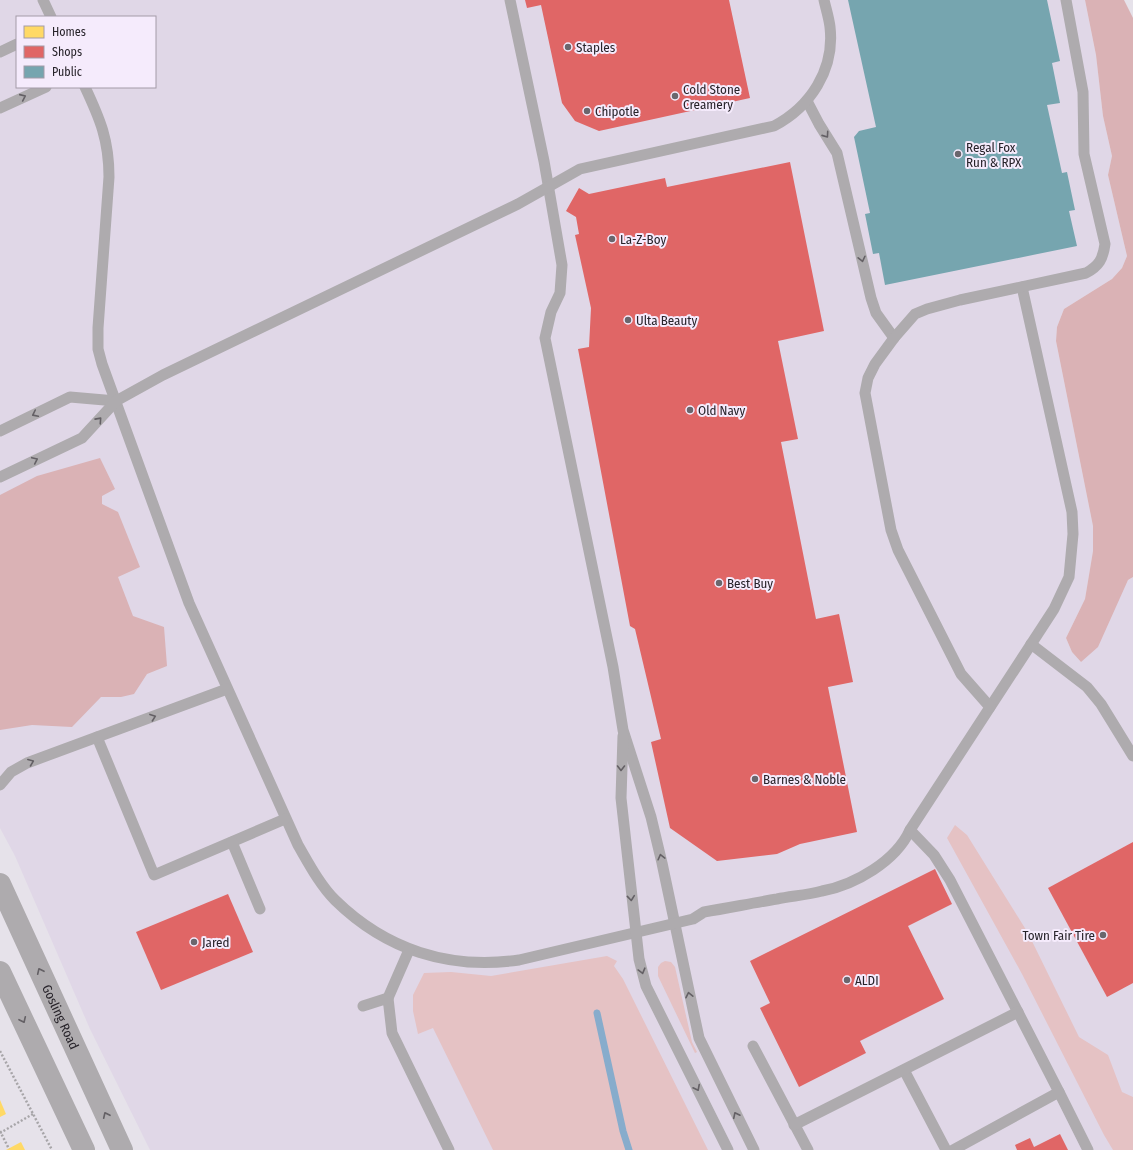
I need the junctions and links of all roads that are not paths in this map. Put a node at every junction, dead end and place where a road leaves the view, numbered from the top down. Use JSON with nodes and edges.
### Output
{"nodes":[{"id":1,"x":43,"y":0,"type":"edge"},
{"id":2,"x":510,"y":0,"type":"edge"},
{"id":3,"x":824,"y":0,"type":"edge"},
{"id":4,"x":1066,"y":0,"type":"edge"},
{"id":5,"x":51,"y":16,"type":"edge"},
{"id":6,"x":16,"y":44,"type":"edge"},
{"id":7,"x":0,"y":52,"type":"edge"},
{"id":8,"x":44,"y":88,"type":"edge"},
{"id":9,"x":85,"y":88,"type":"edge"},
{"id":10,"x":807,"y":101,"type":"junction"},
{"id":11,"x":0,"y":108,"type":"edge"},
{"id":12,"x":549,"y":187,"type":"junction"},
{"id":13,"x":1022,"y":287,"type":"junction"},
{"id":14,"x":894,"y":338,"type":"junction"},
{"id":15,"x":116,"y":401,"type":"junction"},
{"id":16,"x":0,"y":431,"type":"edge"},
{"id":17,"x":0,"y":477,"type":"edge"},
{"id":18,"x":1031,"y":644,"type":"junction"},
{"id":19,"x":227,"y":690,"type":"junction"},
{"id":20,"x":990,"y":707,"type":"junction"},
{"id":21,"x":624,"y":730,"type":"junction"},
{"id":22,"x":97,"y":737,"type":"junction"},
{"id":23,"x":1133,"y":756,"type":"edge"},
{"id":24,"x":0,"y":784,"type":"edge"},
{"id":25,"x":286,"y":819,"type":"junction"},
{"id":26,"x":910,"y":830,"type":"junction"},
{"id":27,"x":232,"y":842,"type":"junction"},
{"id":28,"x":0,"y":884,"type":"edge"},
{"id":29,"x":260,"y":909,"type":"dead end"},
{"id":30,"x":674,"y":923,"type":"junction"},
{"id":31,"x":635,"y":932,"type":"junction"},
{"id":32,"x":409,"y":950,"type":"junction"},
{"id":33,"x":0,"y":972,"type":"edge"},
{"id":34,"x":388,"y":998,"type":"junction"},
{"id":35,"x":363,"y":1006,"type":"dead end"},
{"id":36,"x":1018,"y":1012,"type":"junction"},
{"id":37,"x":753,"y":1046,"type":"dead end"},
{"id":38,"x":904,"y":1070,"type":"junction"},
{"id":39,"x":1059,"y":1092,"type":"junction"},
{"id":40,"x":794,"y":1125,"type":"junction"},
{"id":41,"x":84,"y":1150,"type":"edge"},
{"id":42,"x":122,"y":1150,"type":"edge"},
{"id":43,"x":450,"y":1150,"type":"edge"},
{"id":44,"x":728,"y":1150,"type":"edge"},
{"id":45,"x":754,"y":1150,"type":"edge"},
{"id":46,"x":808,"y":1150,"type":"edge"},
{"id":47,"x":946,"y":1150,"type":"edge"},
{"id":48,"x":953,"y":1150,"type":"edge"},
{"id":49,"x":1088,"y":1150,"type":"edge"}],
"edges":[{"from":1,"to":5,"type":"lane"},
{"from":2,"to":12,"type":"lane"},
{"from":3,"to":10,"type":"lane"},
{"from":4,"to":13,"type":"lane"},
{"from":6,"to":7,"type":"lane"},
{"from":11,"to":8,"type":"lane","one_way":true},
{"from":9,"to":15,"type":"lane"},
{"from":10,"to":12,"type":"lane"},
{"from":10,"to":14,"type":"lane","one_way":true},
{"from":12,"to":15,"type":"lane"},
{"from":12,"to":21,"type":"lane"},
{"from":13,"to":14,"type":"lane"},
{"from":13,"to":18,"type":"lane"},
{"from":14,"to":20,"type":"lane"},
{"from":15,"to":16,"type":"lane","one_way":true},
{"from":17,"to":15,"type":"lane","one_way":true},
{"from":15,"to":19,"type":"lane"},
{"from":18,"to":20,"type":"lane"},
{"from":18,"to":23,"type":"lane"},
{"from":22,"to":19,"type":"lane","one_way":true},
{"from":19,"to":25,"type":"lane"},
{"from":20,"to":26,"type":"lane"},
{"from":30,"to":21,"type":"lane","one_way":true},
{"from":21,"to":31,"type":"lane","one_way":true},
{"from":24,"to":22,"type":"lane","one_way":true},
{"from":22,"to":27,"type":"lane"},
{"from":25,"to":27,"type":"lane"},
{"from":25,"to":32,"type":"lane"},
{"from":26,"to":30,"type":"lane"},
{"from":26,"to":36,"type":"lane"},
{"from":27,"to":29,"type":"lane"},
{"from":42,"to":28,"type":"main road","name":"Gosling Road","one_way":true},
{"from":30,"to":31,"type":"lane"},
{"from":45,"to":30,"type":"lane","one_way":true},
{"from":31,"to":32,"type":"lane"},
{"from":31,"to":44,"type":"lane","one_way":true},
{"from":32,"to":34,"type":"lane"},
{"from":33,"to":41,"type":"main road","one_way":true},
{"from":34,"to":35,"type":"lane"},
{"from":34,"to":43,"type":"lane"},
{"from":36,"to":38,"type":"lane"},
{"from":36,"to":39,"type":"lane"},
{"from":37,"to":40,"type":"lane"},
{"from":38,"to":40,"type":"lane"},
{"from":38,"to":47,"type":"lane"},
{"from":39,"to":48,"type":"lane"},
{"from":39,"to":49,"type":"lane"},
{"from":40,"to":46,"type":"lane"}]}
